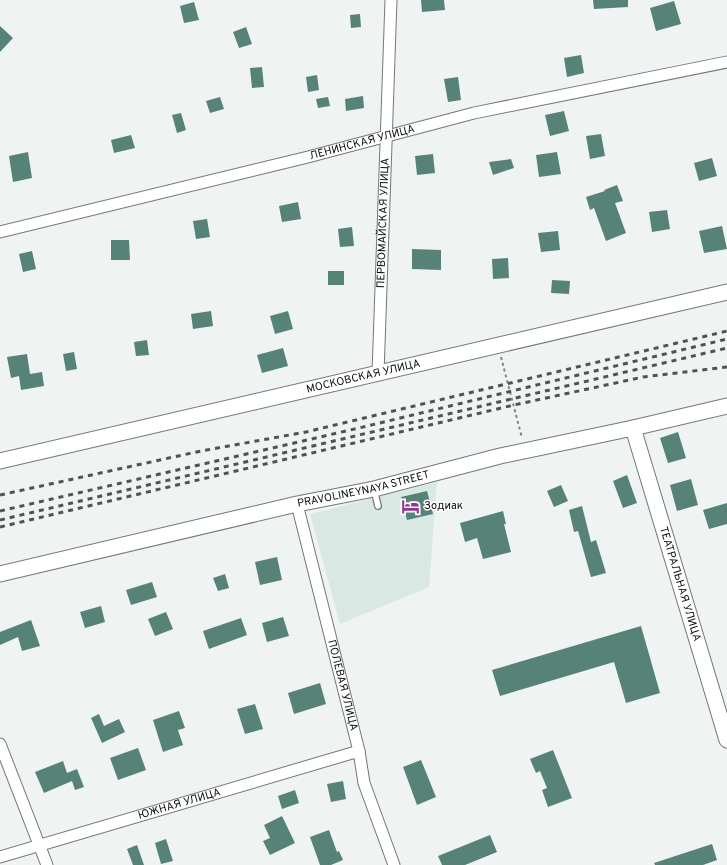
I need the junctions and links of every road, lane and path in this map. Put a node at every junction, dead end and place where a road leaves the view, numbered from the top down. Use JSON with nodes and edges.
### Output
{"nodes":[{"id":1,"x":391,"y":0,"type":"edge"},
{"id":2,"x":727,"y":62,"type":"edge"},
{"id":3,"x":386,"y":137,"type":"junction"},
{"id":4,"x":0,"y":232,"type":"edge"},
{"id":5,"x":727,"y":292,"type":"edge"},
{"id":6,"x":498,"y":345,"type":"junction"},
{"id":7,"x":378,"y":374,"type":"junction"},
{"id":8,"x":727,"y":406,"type":"edge"},
{"id":9,"x":633,"y":428,"type":"junction"},
{"id":10,"x":526,"y":450,"type":"junction"},
{"id":11,"x":0,"y":461,"type":"edge"},
{"id":12,"x":374,"y":489,"type":"junction"},
{"id":13,"x":297,"y":504,"type":"junction"},
{"id":14,"x":378,"y":506,"type":"dead end"},
{"id":15,"x":0,"y":574,"type":"edge"},
{"id":16,"x":727,"y":740,"type":"edge"},
{"id":17,"x":0,"y":744,"type":"edge"},
{"id":18,"x":359,"y":751,"type":"junction"},
{"id":19,"x":40,"y":846,"type":"junction"},
{"id":20,"x":0,"y":857,"type":"edge"},
{"id":21,"x":47,"y":865,"type":"edge"},
{"id":22,"x":394,"y":865,"type":"edge"}],
"edges":[{"from":1,"to":3,"type":"street","name":"ПЕРВОМАЙСКАЯ УЛИЦА"},
{"from":2,"to":3,"type":"street","name":"ЛЕНИНСКАЯ УЛИЦА"},
{"from":3,"to":4,"type":"street","name":"ЛЕНИНСКАЯ УЛИЦА"},
{"from":3,"to":7,"type":"street","name":"ПЕРВОМАЙСКАЯ УЛИЦА"},
{"from":5,"to":6,"type":"main road","name":"МОСКОВСКАЯ УЛИЦА"},
{"from":6,"to":7,"type":"main road","name":"МОСКОВСКАЯ УЛИЦА"},
{"from":6,"to":10,"type":"path"},
{"from":7,"to":11,"type":"main road","name":"МОСКОВСКАЯ УЛИЦА"},
{"from":8,"to":9,"type":"main road","name":"PRAVOLINEYNAYA STREET"},
{"from":9,"to":10,"type":"main road","name":"PRAVOLINEYNAYA STREET"},
{"from":9,"to":16,"type":"main road","name":"ТЕАТРАЛЬНАЯ УЛИЦА"},
{"from":10,"to":12,"type":"main road","name":"PRAVOLINEYNAYA STREET"},
{"from":12,"to":13,"type":"main road","name":"PRAVOLINEYNAYA STREET"},
{"from":12,"to":14,"type":"lane"},
{"from":13,"to":15,"type":"main road","name":"PRAVOLINEYNAYA STREET"},
{"from":13,"to":18,"type":"street","name":"ПОЛЕВАЯ УЛИЦА"},
{"from":17,"to":19,"type":"street"},
{"from":18,"to":19,"type":"street","name":"ЮЖНАЯ УЛИЦА"},
{"from":18,"to":22,"type":"street","name":"ПОЛЕВАЯ УЛИЦА"},
{"from":19,"to":20,"type":"street","name":"ЮЖНАЯ УЛИЦА"},
{"from":19,"to":21,"type":"street"}]}
